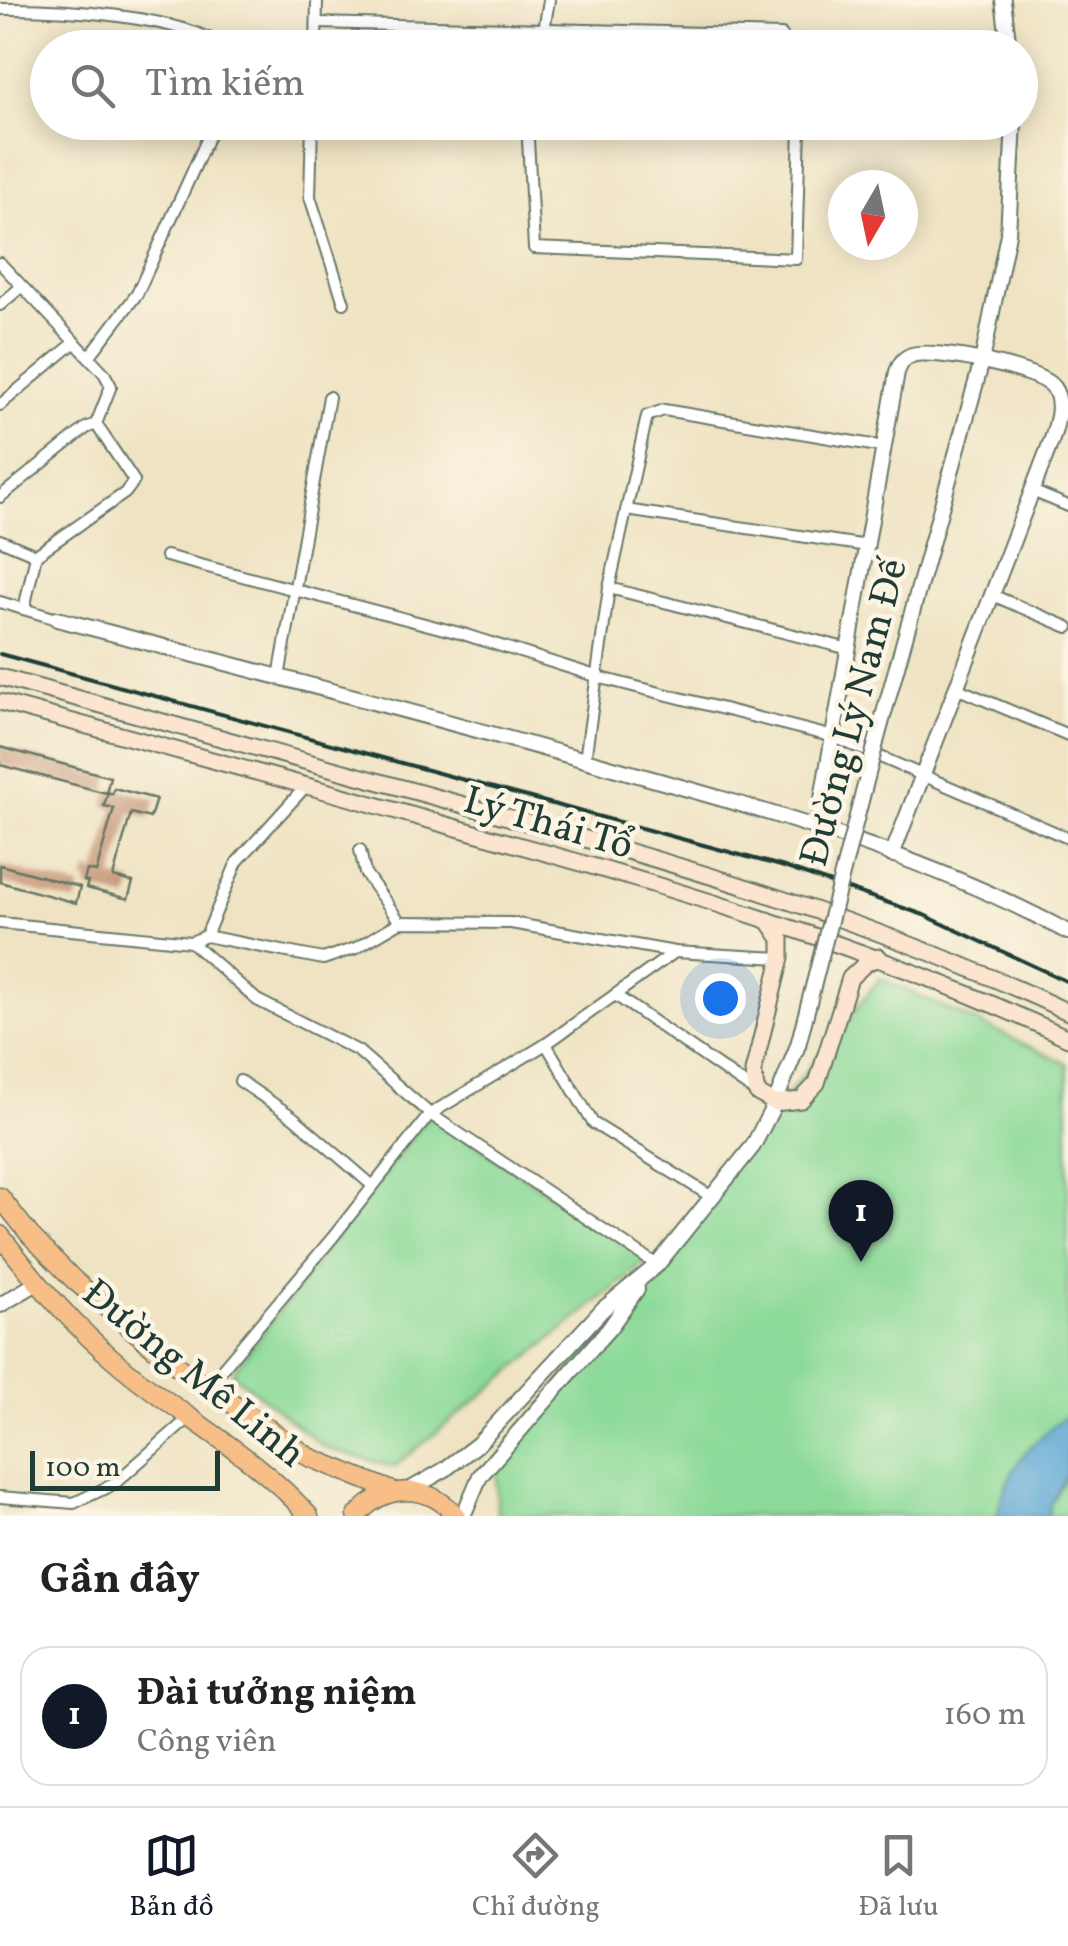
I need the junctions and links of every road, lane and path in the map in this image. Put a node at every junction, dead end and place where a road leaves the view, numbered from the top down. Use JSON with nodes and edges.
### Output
{"nodes":[{"id":1,"x":318,"y":0,"type":"edge"},
{"id":2,"x":549,"y":0,"type":"edge"},
{"id":3,"x":1003,"y":0,"type":"edge"},
{"id":4,"x":0,"y":8,"type":"edge"},
{"id":5,"x":316,"y":24,"type":"junction"},
{"id":6,"x":545,"y":29,"type":"junction"},
{"id":7,"x":181,"y":30,"type":"edge"},
{"id":8,"x":316,"y":30,"type":"edge"},
{"id":9,"x":584,"y":30,"type":"edge"},
{"id":10,"x":1007,"y":30,"type":"edge"},
{"id":11,"x":207,"y":140,"type":"edge"},
{"id":12,"x":312,"y":140,"type":"edge"},
{"id":13,"x":528,"y":140,"type":"edge"},
{"id":14,"x":800,"y":140,"type":"edge"},
{"id":15,"x":1013,"y":140,"type":"edge"},
{"id":16,"x":0,"y":263,"type":"edge"},
{"id":17,"x":22,"y":287,"type":"junction"},
{"id":18,"x":344,"y":303,"type":"dead end"},
{"id":19,"x":0,"y":305,"type":"edge"},
{"id":20,"x":74,"y":342,"type":"junction"},
{"id":21,"x":89,"y":357,"type":"junction"},
{"id":22,"x":982,"y":360,"type":"junction"},
{"id":23,"x":329,"y":397,"type":"dead end"},
{"id":24,"x":0,"y":405,"type":"edge"},
{"id":25,"x":96,"y":424,"type":"junction"},
{"id":26,"x":884,"y":447,"type":"junction"},
{"id":27,"x":1032,"y":491,"type":"junction"},
{"id":28,"x":0,"y":497,"type":"edge"},
{"id":29,"x":1068,"y":506,"type":"edge"},
{"id":30,"x":626,"y":510,"type":"junction"},
{"id":31,"x":0,"y":540,"type":"edge"},
{"id":32,"x":867,"y":546,"type":"junction"},
{"id":33,"x":36,"y":555,"type":"junction"},
{"id":34,"x":166,"y":556,"type":"dead end"},
{"id":35,"x":610,"y":588,"type":"junction"},
{"id":36,"x":294,"y":591,"type":"junction"},
{"id":37,"x":992,"y":594,"type":"junction"},
{"id":38,"x":0,"y":602,"type":"edge"},
{"id":39,"x":24,"y":609,"type":"junction"},
{"id":40,"x":58,"y":619,"type":"joint"},
{"id":41,"x":1068,"y":628,"type":"edge"},
{"id":42,"x":850,"y":649,"type":"junction"},
{"id":43,"x":596,"y":676,"type":"junction"},
{"id":44,"x":279,"y":677,"type":"junction"},
{"id":45,"x":0,"y":678,"type":"edge"},
{"id":46,"x":956,"y":688,"type":"junction"},
{"id":47,"x":0,"y":702,"type":"edge"},
{"id":48,"x":1068,"y":735,"type":"edge"},
{"id":49,"x":834,"y":737,"type":"junction"},
{"id":50,"x":586,"y":760,"type":"junction"},
{"id":51,"x":923,"y":775,"type":"junction"},
{"id":52,"x":306,"y":786,"type":"junction"},
{"id":53,"x":817,"y":827,"type":"junction"},
{"id":54,"x":1068,"y":838,"type":"edge"},
{"id":55,"x":360,"y":850,"type":"dead end"},
{"id":56,"x":892,"y":855,"type":"junction"},
{"id":57,"x":708,"y":876,"type":"junction"},
{"id":58,"x":701,"y":900,"type":"junction"},
{"id":59,"x":768,"y":920,"type":"junction"},
{"id":60,"x":0,"y":922,"type":"edge"},
{"id":61,"x":400,"y":922,"type":"junction"},
{"id":62,"x":1068,"y":932,"type":"edge"},
{"id":63,"x":206,"y":936,"type":"junction"},
{"id":64,"x":191,"y":942,"type":"junction"},
{"id":65,"x":675,"y":952,"type":"junction"},
{"id":66,"x":880,"y":957,"type":"junction"},
{"id":67,"x":781,"y":958,"type":"junction"},
{"id":68,"x":962,"y":964,"type":"junction"},
{"id":69,"x":954,"y":987,"type":"junction"},
{"id":70,"x":615,"y":995,"type":"junction"},
{"id":71,"x":1068,"y":1012,"type":"edge"},
{"id":72,"x":1068,"y":1038,"type":"edge"},
{"id":73,"x":546,"y":1044,"type":"junction"},
{"id":74,"x":240,"y":1081,"type":"dead end"},
{"id":75,"x":757,"y":1093,"type":"junction"},
{"id":76,"x":775,"y":1103,"type":"junction"},
{"id":77,"x":430,"y":1114,"type":"junction"},
{"id":78,"x":373,"y":1186,"type":"junction"},
{"id":79,"x":0,"y":1197,"type":"edge"},
{"id":80,"x":712,"y":1197,"type":"junction"},
{"id":81,"x":0,"y":1235,"type":"edge"},
{"id":82,"x":652,"y":1270,"type":"junction"},
{"id":83,"x":37,"y":1283,"type":"junction"},
{"id":84,"x":0,"y":1305,"type":"edge"},
{"id":85,"x":207,"y":1387,"type":"junction"},
{"id":86,"x":190,"y":1418,"type":"junction"},
{"id":87,"x":402,"y":1491,"type":"junction"},
{"id":88,"x":0,"y":1497,"type":"edge"},
{"id":89,"x":309,"y":1516,"type":"edge"},
{"id":90,"x":358,"y":1516,"type":"edge"},
{"id":91,"x":460,"y":1516,"type":"edge"}],
"edges":[{"from":1,"to":5,"type":"street"},
{"from":2,"to":6,"type":"street"},
{"from":3,"to":10,"type":"street"},
{"from":4,"to":7,"type":"street"},
{"from":5,"to":6,"type":"street"},
{"from":5,"to":8,"type":"street"},
{"from":6,"to":9,"type":"street"},
{"from":11,"to":21,"type":"street"},
{"from":12,"to":18,"type":"street"},
{"from":13,"to":14,"type":"street"},
{"from":15,"to":22,"type":"street","name":"Đường Lý Nam Đế"},
{"from":16,"to":17,"type":"street"},
{"from":17,"to":19,"type":"street"},
{"from":17,"to":20,"type":"street"},
{"from":20,"to":21,"type":"street"},
{"from":20,"to":24,"type":"street"},
{"from":21,"to":25,"type":"street"},
{"from":22,"to":26,"type":"street"},
{"from":22,"to":27,"type":"street"},
{"from":22,"to":76,"type":"street","name":"Đường Lý Nam Đế","bridge":true},
{"from":23,"to":36,"type":"street"},
{"from":25,"to":28,"type":"street"},
{"from":25,"to":33,"type":"street"},
{"from":26,"to":30,"type":"street"},
{"from":26,"to":32,"type":"street"},
{"from":27,"to":29,"type":"street"},
{"from":27,"to":37,"type":"street"},
{"from":30,"to":32,"type":"street"},
{"from":30,"to":35,"type":"street"},
{"from":31,"to":33,"type":"street"},
{"from":32,"to":42,"type":"street"},
{"from":33,"to":39,"type":"street"},
{"from":34,"to":36,"type":"street"},
{"from":35,"to":42,"type":"street"},
{"from":35,"to":43,"type":"street"},
{"from":36,"to":43,"type":"street"},
{"from":36,"to":44,"type":"street"},
{"from":37,"to":41,"type":"street"},
{"from":37,"to":46,"type":"street"},
{"from":38,"to":39,"type":"street"},
{"from":39,"to":40,"type":"street"},
{"from":40,"to":44,"type":"street"},
{"from":42,"to":49,"type":"street"},
{"from":43,"to":49,"type":"street"},
{"from":43,"to":50,"type":"street"},
{"from":44,"to":50,"type":"street"},
{"from":45,"to":57,"type":"main road","name":"Lý Thái Tổ"},
{"from":46,"to":48,"type":"street"},
{"from":46,"to":51,"type":"street"},
{"from":47,"to":52,"type":"main road","name":"Lý Thái Tổ"},
{"from":49,"to":51,"type":"street"},
{"from":49,"to":53,"type":"street"},
{"from":50,"to":53,"type":"street"},
{"from":51,"to":54,"type":"street"},
{"from":51,"to":56,"type":"street"},
{"from":52,"to":58,"type":"main road","name":"Lý Thái Tổ"},
{"from":52,"to":63,"type":"street"},
{"from":53,"to":56,"type":"street"},
{"from":55,"to":61,"type":"street"},
{"from":56,"to":62,"type":"street"},
{"from":57,"to":58,"type":"main road"},
{"from":57,"to":68,"type":"main road","name":"Lý Thái Tổ"},
{"from":58,"to":59,"type":"main road","name":"Lý Thái Tổ"},
{"from":59,"to":66,"type":"main road","name":"Lý Thái Tổ"},
{"from":59,"to":67,"type":"main road"},
{"from":60,"to":64,"type":"street"},
{"from":61,"to":63,"type":"street"},
{"from":61,"to":65,"type":"street"},
{"from":63,"to":64,"type":"street"},
{"from":64,"to":77,"type":"street"},
{"from":65,"to":67,"type":"street"},
{"from":65,"to":70,"type":"street"},
{"from":66,"to":69,"type":"main road","name":"Lý Thái Tổ"},
{"from":66,"to":76,"type":"main road"},
{"from":67,"to":75,"type":"main road"},
{"from":68,"to":69,"type":"main road"},
{"from":68,"to":71,"type":"main road","name":"Lý Thái Tổ"},
{"from":69,"to":72,"type":"main road","name":"Lý Thái Tổ"},
{"from":70,"to":73,"type":"street"},
{"from":70,"to":75,"type":"street"},
{"from":73,"to":77,"type":"street"},
{"from":73,"to":80,"type":"street"},
{"from":74,"to":78,"type":"street"},
{"from":75,"to":76,"type":"main road"},
{"from":76,"to":80,"type":"street","name":"Đường Lý Nam Đế"},
{"from":77,"to":78,"type":"street"},
{"from":77,"to":82,"type":"street"},
{"from":78,"to":85,"type":"street"},
{"from":79,"to":85,"type":"main road","name":"Đường Mê Linh"},
{"from":80,"to":82,"type":"street","name":"Đường Lý Nam Đế"},
{"from":81,"to":83,"type":"main road","name":"Đường Mê Linh"},
{"from":82,"to":87,"type":"street","name":"Đường Lý Nam Đế"},
{"from":82,"to":91,"type":"street","name":"Đường Lý Nam Đế"},
{"from":83,"to":84,"type":"street"},
{"from":83,"to":86,"type":"main road","name":"Đường Mê Linh"},
{"from":85,"to":87,"type":"main road","name":"Đường Mê Linh"},
{"from":86,"to":88,"type":"street"},
{"from":86,"to":89,"type":"main road","name":"Đường Mê Linh"},
{"from":87,"to":90,"type":"main road"},
{"from":87,"to":91,"type":"main road","name":"Đường Mê Linh"}]}
